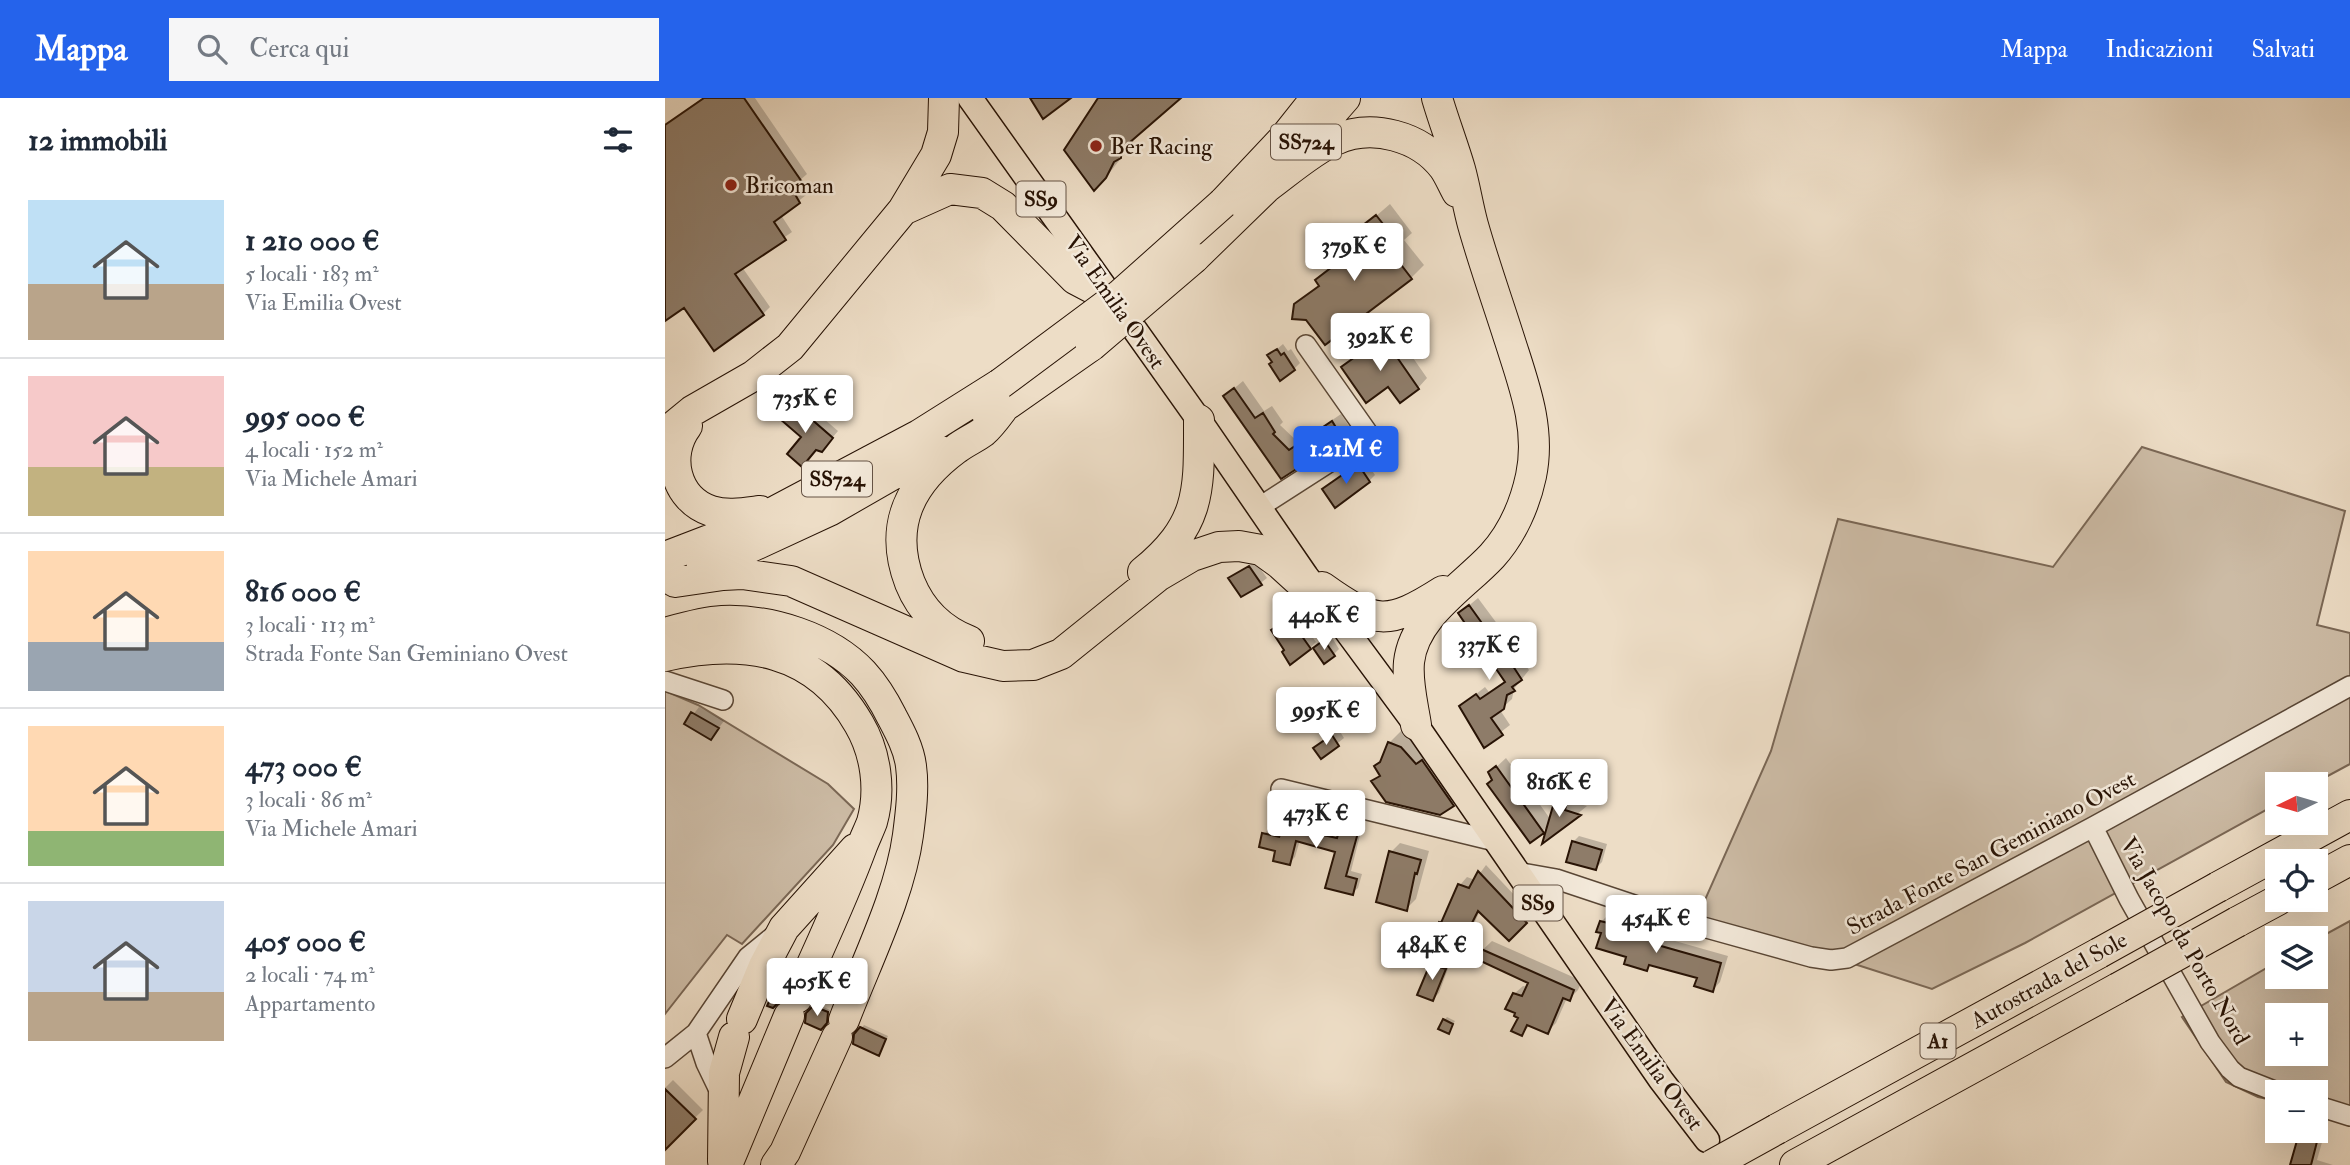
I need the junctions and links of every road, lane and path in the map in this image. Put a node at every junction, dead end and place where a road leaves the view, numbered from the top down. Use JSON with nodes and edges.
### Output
{"nodes":[{"id":1,"x":944,"y":98,"type":"edge"},
{"id":2,"x":970,"y":98,"type":"edge"},
{"id":3,"x":1316,"y":98,"type":"edge"},
{"id":4,"x":1345,"y":98,"type":"edge"},
{"id":5,"x":1437,"y":98,"type":"edge"},
{"id":6,"x":1267,"y":187,"type":"junction"},
{"id":7,"x":903,"y":210,"type":"junction"},
{"id":8,"x":1229,"y":211,"type":"junction"},
{"id":9,"x":1473,"y":225,"type":"junction"},
{"id":10,"x":1113,"y":299,"type":"junction"},
{"id":11,"x":1306,"y":345,"type":"dead end"},
{"id":12,"x":1006,"y":398,"type":"junction"},
{"id":13,"x":701,"y":405,"type":"junction"},
{"id":14,"x":1199,"y":420,"type":"junction"},
{"id":15,"x":665,"y":443,"type":"edge"},
{"id":16,"x":781,"y":508,"type":"junction"},
{"id":17,"x":1258,"y":508,"type":"junction"},
{"id":18,"x":1479,"y":568,"type":"junction"},
{"id":19,"x":668,"y":575,"type":"edge"},
{"id":20,"x":1306,"y":576,"type":"junction"},
{"id":21,"x":1335,"y":614,"type":"junction"},
{"id":22,"x":665,"y":633,"type":"edge"},
{"id":23,"x":665,"y":656,"type":"edge"},
{"id":24,"x":665,"y":681,"type":"edge"},
{"id":25,"x":2350,"y":686,"type":"edge"},
{"id":26,"x":723,"y":701,"type":"dead end"},
{"id":27,"x":1416,"y":725,"type":"junction"},
{"id":28,"x":1282,"y":789,"type":"dead end"},
{"id":29,"x":2350,"y":815,"type":"edge"},
{"id":30,"x":2093,"y":827,"type":"junction"},
{"id":31,"x":864,"y":839,"type":"junction"},
{"id":32,"x":1495,"y":841,"type":"junction"},
{"id":33,"x":2350,"y":860,"type":"edge"},
{"id":34,"x":1516,"y":872,"type":"junction"},
{"id":35,"x":2328,"y":872,"type":"edge"},
{"id":36,"x":2265,"y":907,"type":"edge"},
{"id":37,"x":784,"y":928,"type":"junction"},
{"id":38,"x":696,"y":1033,"type":"junction"},
{"id":39,"x":665,"y":1058,"type":"edge"},
{"id":40,"x":2265,"y":1087,"type":"edge"},
{"id":41,"x":723,"y":1100,"type":"junction"},
{"id":42,"x":2328,"y":1109,"type":"edge"},
{"id":43,"x":2350,"y":1116,"type":"edge"},
{"id":44,"x":1710,"y":1153,"type":"edge"},
{"id":45,"x":1797,"y":1164,"type":"edge"},
{"id":46,"x":725,"y":1165,"type":"edge"},
{"id":47,"x":776,"y":1165,"type":"edge"}],
"edges":[{"from":1,"to":7,"type":"highway"},
{"from":2,"to":10,"type":"main road","name":"Via Emilia Ovest","number":"SS9"},
{"from":3,"to":8,"type":"highway","number":"SS724"},
{"from":4,"to":6,"type":"highway","number":"SS724"},
{"from":5,"to":9,"type":"highway"},
{"from":6,"to":8,"type":"highway","number":"SS724"},
{"from":6,"to":9,"type":"highway"},
{"from":7,"to":10,"type":"highway"},
{"from":7,"to":13,"type":"highway"},
{"from":8,"to":12,"type":"highway","number":"SS724","bridge":true},
{"from":9,"to":18,"type":"highway"},
{"from":10,"to":14,"type":"main road","name":"Via Emilia Ovest","number":"SS9"},
{"from":11,"to":17,"type":"street"},
{"from":12,"to":14,"type":"highway"},
{"from":12,"to":16,"type":"highway","number":"SS724"},
{"from":12,"to":19,"type":"highway","number":"SS724"},
{"from":13,"to":15,"type":"highway"},
{"from":13,"to":16,"type":"highway"},
{"from":14,"to":17,"type":"main road","name":"Via Emilia Ovest","number":"SS9"},
{"from":16,"to":19,"type":"highway","number":"SS724"},
{"from":17,"to":20,"type":"main road","name":"Via Emilia Ovest","number":"SS9"},
{"from":18,"to":20,"type":"highway"},
{"from":18,"to":27,"type":"highway"},
{"from":19,"to":21,"type":"highway"},
{"from":20,"to":21,"type":"main road","name":"Via Emilia Ovest","number":"SS9"},
{"from":21,"to":27,"type":"main road","name":"Via Emilia Ovest","number":"SS9"},
{"from":22,"to":47,"type":"highway"},
{"from":23,"to":31,"type":"highway"},
{"from":24,"to":26,"type":"street"},
{"from":25,"to":30,"type":"street","name":"Strada Fonte San Geminiano Ovest"},
{"from":27,"to":32,"type":"main road","name":"Via Emilia Ovest","number":"SS9"},
{"from":28,"to":32,"type":"street"},
{"from":29,"to":44,"type":"highway","name":"Autostrada del Sole","number":"A1","bridge":true},
{"from":30,"to":34,"type":"street","name":"Strada Fonte San Geminiano Ovest"},
{"from":30,"to":40,"type":"street","name":"Via Jacopo da Porto Nord"},
{"from":31,"to":37,"type":"highway"},
{"from":31,"to":46,"type":"highway"},
{"from":32,"to":34,"type":"main road","name":"Via Emilia Ovest","number":"SS9"},
{"from":33,"to":35,"type":"highway"},
{"from":34,"to":44,"type":"main road","name":"Via Emilia Ovest","number":"SS9"},
{"from":36,"to":45,"type":"highway","name":"Autostrada del Sole","number":"A1","bridge":true},
{"from":37,"to":38,"type":"street"},
{"from":37,"to":41,"type":"highway"},
{"from":38,"to":39,"type":"street"},
{"from":38,"to":41,"type":"street"},
{"from":41,"to":46,"type":"highway"},
{"from":42,"to":43,"type":"street"}]}
